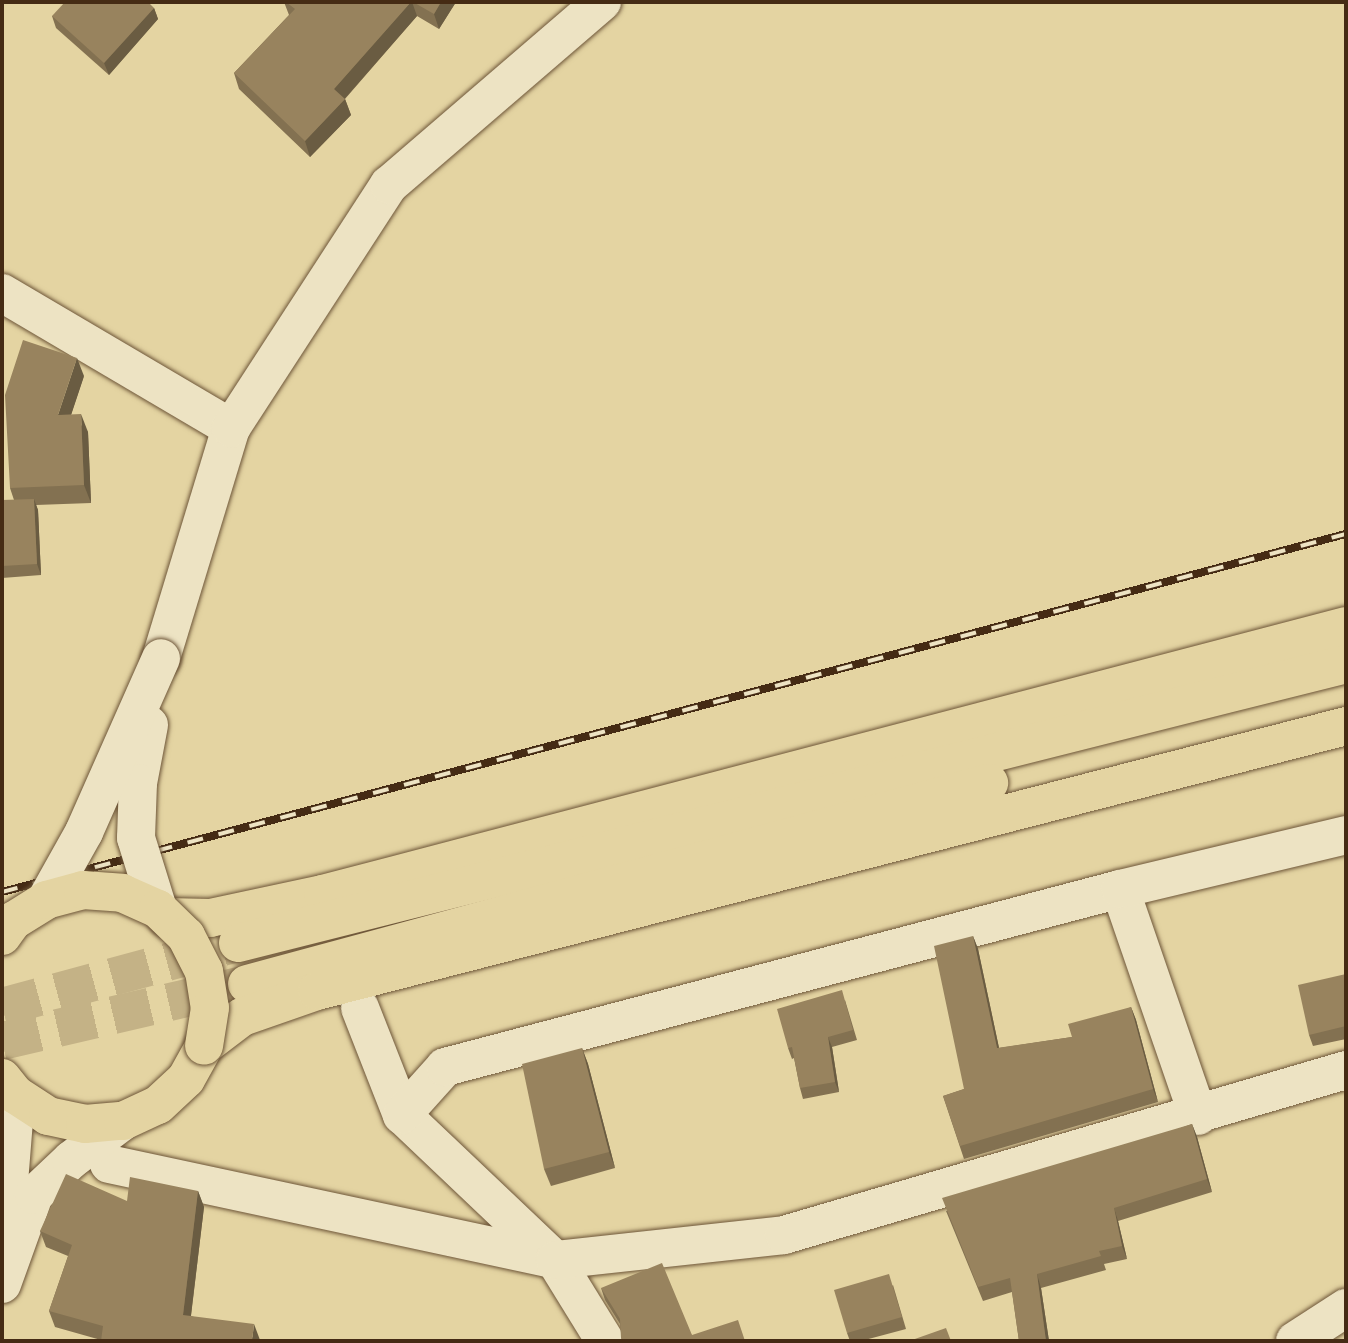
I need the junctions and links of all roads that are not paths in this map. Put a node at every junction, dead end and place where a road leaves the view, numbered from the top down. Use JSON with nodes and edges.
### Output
{"nodes":[{"id":1,"x":602,"y":2,"type":"edge"},
{"id":2,"x":2,"y":293,"type":"edge"},
{"id":3,"x":232,"y":428,"type":"junction"},
{"id":4,"x":1346,"y":626,"type":"edge"},
{"id":5,"x":161,"y":658,"type":"junction"},
{"id":6,"x":1346,"y":664,"type":"edge"},
{"id":7,"x":1346,"y":690,"type":"edge"},
{"id":8,"x":1346,"y":726,"type":"edge"},
{"id":9,"x":1346,"y":835,"type":"edge"},
{"id":10,"x":1120,"y":889,"type":"junction"},
{"id":11,"x":46,"y":900,"type":"junction"},
{"id":12,"x":163,"y":913,"type":"junction"},
{"id":13,"x":2,"y":936,"type":"edge"},
{"id":14,"x":238,"y":943,"type":"tunnel mouth"},
{"id":15,"x":247,"y":984,"type":"tunnel mouth"},
{"id":16,"x":360,"y":1008,"type":"dead end"},
{"id":17,"x":204,"y":1046,"type":"junction"},
{"id":18,"x":1346,"y":1070,"type":"edge"},
{"id":19,"x":7,"y":1086,"type":"edge"},
{"id":20,"x":402,"y":1115,"type":"junction"},
{"id":21,"x":1198,"y":1116,"type":"junction"},
{"id":22,"x":123,"y":1121,"type":"junction"},
{"id":23,"x":109,"y":1164,"type":"dead end"},
{"id":24,"x":2,"y":1212,"type":"edge"},
{"id":25,"x":555,"y":1260,"type":"junction"},
{"id":26,"x":2,"y":1284,"type":"edge"},
{"id":27,"x":1346,"y":1308,"type":"edge"},
{"id":28,"x":605,"y":1341,"type":"edge"},
{"id":29,"x":1294,"y":1341,"type":"edge"}],
"edges":[{"from":1,"to":3,"type":"street"},
{"from":2,"to":3,"type":"street"},
{"from":3,"to":5,"type":"street"},
{"from":4,"to":12,"type":"main road"},
{"from":5,"to":11,"type":"street","bridge":true},
{"from":5,"to":12,"type":"street","bridge":true},
{"from":6,"to":14,"type":"main road"},
{"from":7,"to":15,"type":"main road"},
{"from":8,"to":17,"type":"main road"},
{"from":9,"to":10,"type":"street"},
{"from":10,"to":20,"type":"street"},
{"from":10,"to":21,"type":"street"},
{"from":11,"to":12,"type":"main road","bridge":true},
{"from":11,"to":13,"type":"main road","bridge":true},
{"from":12,"to":17,"type":"main road","bridge":true},
{"from":16,"to":20,"type":"street"},
{"from":17,"to":22,"type":"main road"},
{"from":18,"to":21,"type":"street"},
{"from":19,"to":22,"type":"main road"},
{"from":19,"to":24,"type":"street"},
{"from":20,"to":25,"type":"street"},
{"from":21,"to":25,"type":"street"},
{"from":22,"to":26,"type":"street"},
{"from":23,"to":25,"type":"street"},
{"from":25,"to":28,"type":"street"},
{"from":27,"to":29,"type":"street"}]}
